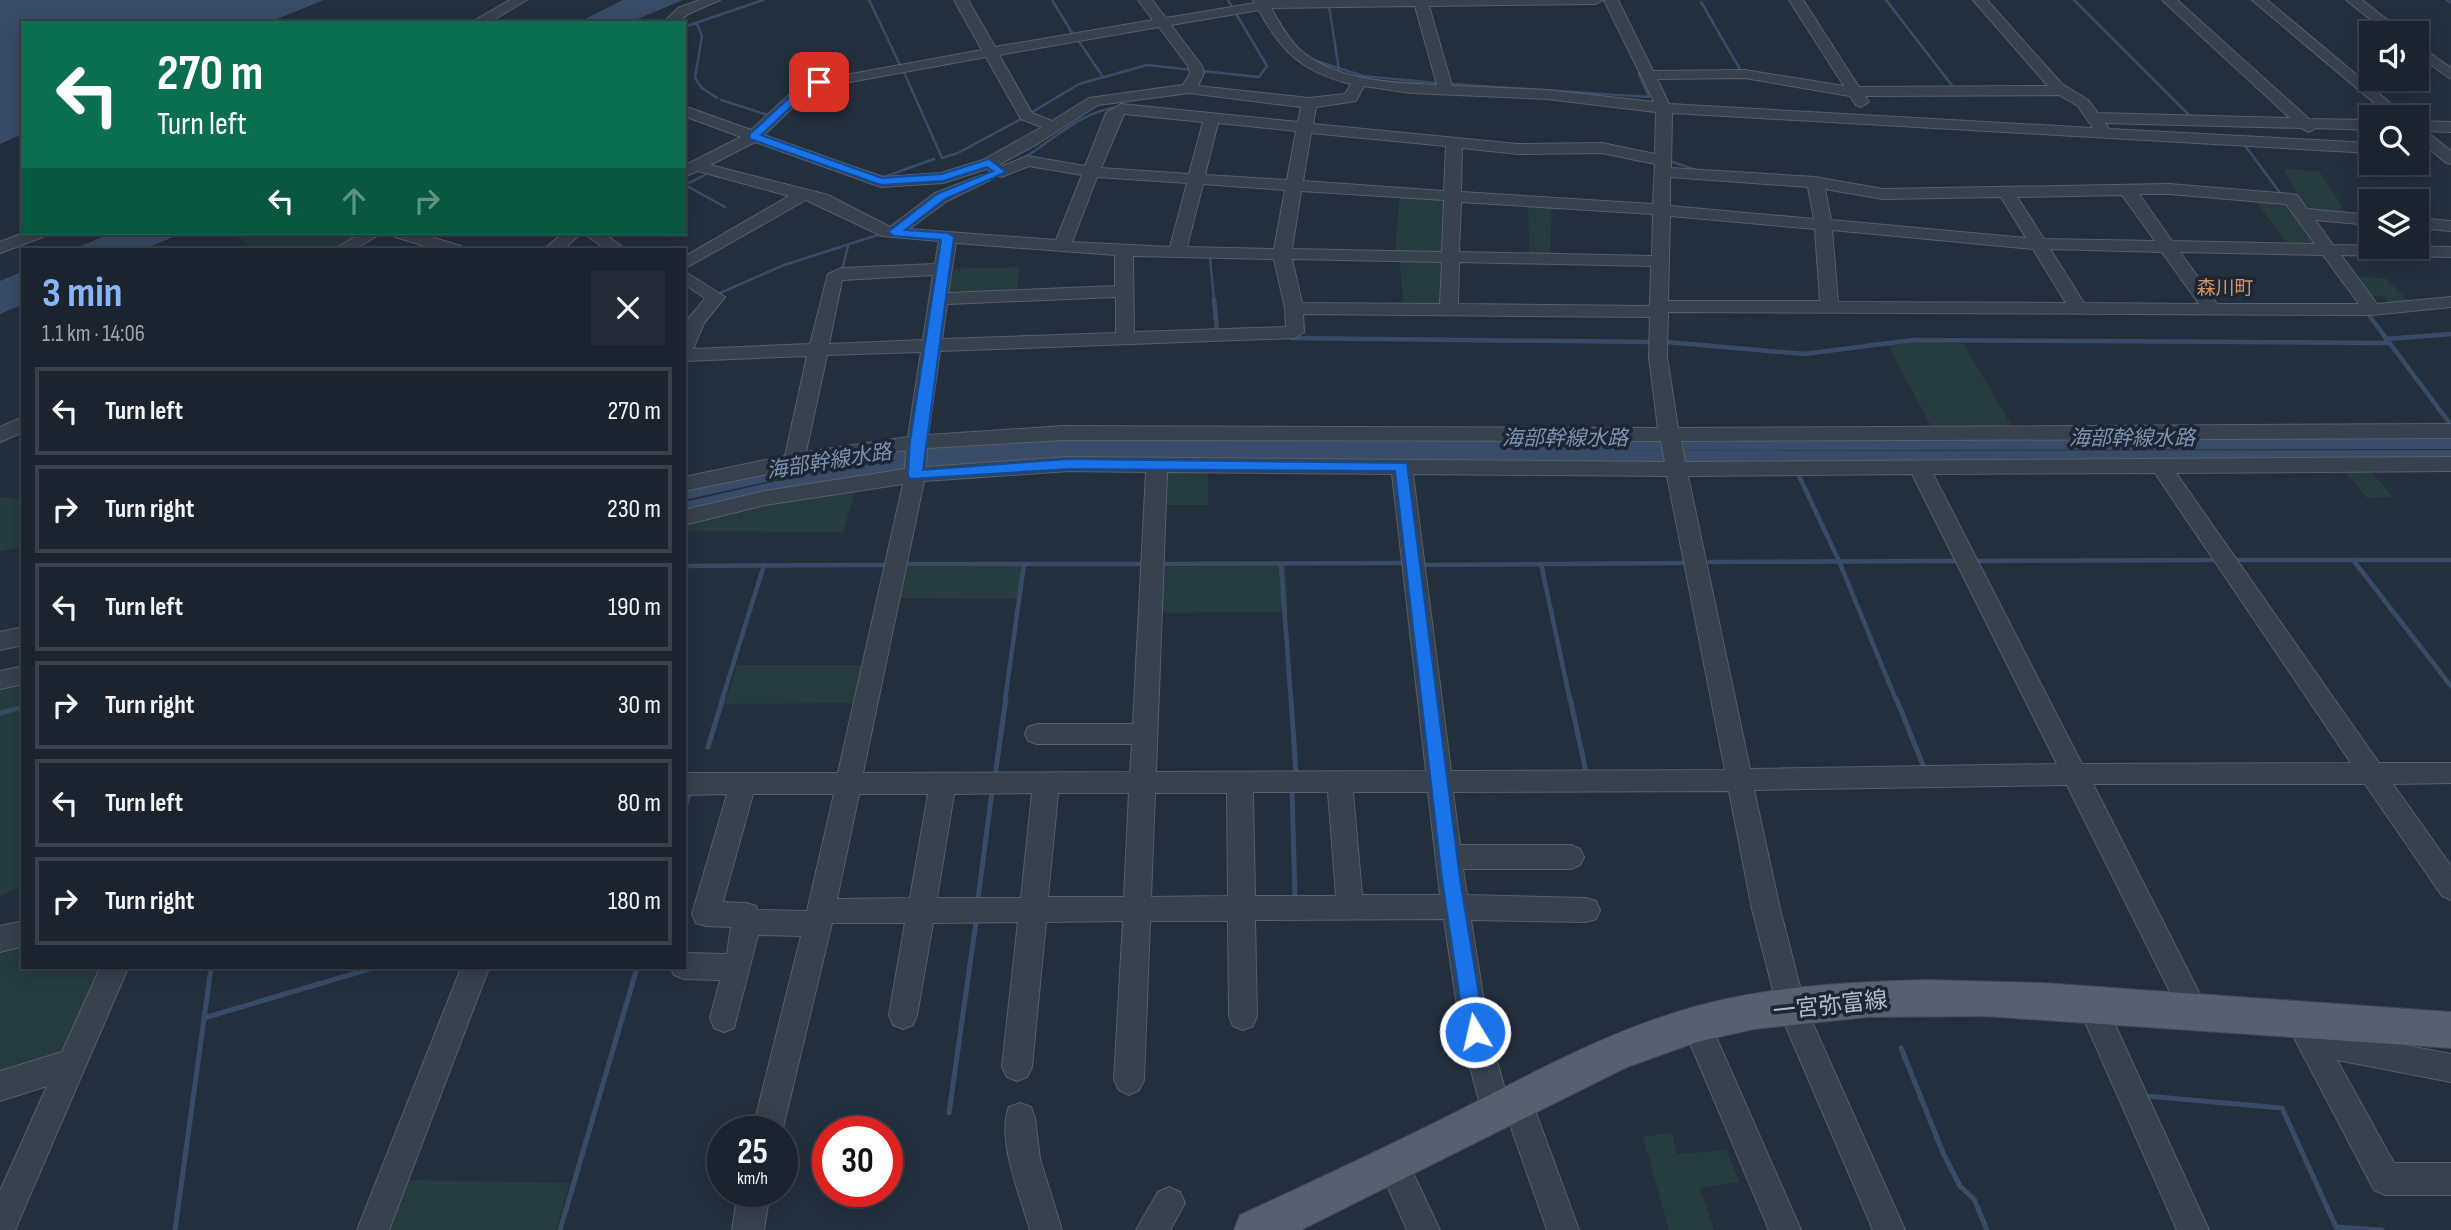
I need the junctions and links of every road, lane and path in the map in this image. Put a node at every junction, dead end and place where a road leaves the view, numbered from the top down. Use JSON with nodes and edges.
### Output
{"nodes":[{"id":1,"x":520,"y":0,"type":"edge"},
{"id":2,"x":713,"y":0,"type":"edge"},
{"id":3,"x":961,"y":0,"type":"edge"},
{"id":4,"x":1144,"y":0,"type":"edge"},
{"id":5,"x":1596,"y":0,"type":"edge"},
{"id":6,"x":1611,"y":0,"type":"edge"},
{"id":7,"x":1796,"y":0,"type":"edge"},
{"id":8,"x":1980,"y":0,"type":"edge"},
{"id":9,"x":2169,"y":0,"type":"edge"},
{"id":10,"x":2259,"y":0,"type":"edge"},
{"id":11,"x":2353,"y":0,"type":"edge"},
{"id":12,"x":1420,"y":1,"type":"edge"},
{"id":13,"x":1262,"y":3,"type":"edge"},
{"id":14,"x":481,"y":21,"type":"edge"},
{"id":15,"x":673,"y":21,"type":"edge"},
{"id":16,"x":2381,"y":21,"type":"edge"},
{"id":17,"x":1162,"y":23,"type":"junction"},
{"id":18,"x":991,"y":53,"type":"junction"},
{"id":19,"x":2429,"y":58,"type":"edge"},
{"id":20,"x":1647,"y":75,"type":"junction"},
{"id":21,"x":2451,"y":75,"type":"edge"},
{"id":22,"x":1359,"y":82,"type":"junction"},
{"id":23,"x":1189,"y":89,"type":"junction"},
{"id":24,"x":1445,"y":89,"type":"junction"},
{"id":25,"x":2063,"y":90,"type":"junction"},
{"id":26,"x":1857,"y":93,"type":"junction"},
{"id":27,"x":1309,"y":103,"type":"junction"},
{"id":28,"x":2386,"y":105,"type":"edge"},
{"id":29,"x":1664,"y":108,"type":"junction"},
{"id":30,"x":686,"y":112,"type":"edge"},
{"id":31,"x":2096,"y":118,"type":"junction"},
{"id":32,"x":1211,"y":120,"type":"junction"},
{"id":33,"x":1870,"y":120,"type":"junction"},
{"id":34,"x":2213,"y":121,"type":"junction"},
{"id":35,"x":2305,"y":123,"type":"junction"},
{"id":36,"x":2359,"y":125,"type":"edge"},
{"id":37,"x":1052,"y":126,"type":"junction"},
{"id":38,"x":2451,"y":127,"type":"edge"},
{"id":39,"x":2429,"y":128,"type":"edge"},
{"id":40,"x":1305,"y":129,"type":"junction"},
{"id":41,"x":2104,"y":134,"type":"junction"},
{"id":42,"x":754,"y":136,"type":"junction"},
{"id":43,"x":2429,"y":139,"type":"edge"},
{"id":44,"x":2235,"y":141,"type":"junction"},
{"id":45,"x":1454,"y":142,"type":"junction"},
{"id":46,"x":2329,"y":146,"type":"junction"},
{"id":47,"x":2359,"y":147,"type":"edge"},
{"id":48,"x":2429,"y":153,"type":"edge"},
{"id":49,"x":2448,"y":155,"type":"edge"},
{"id":50,"x":995,"y":167,"type":"junction"},
{"id":51,"x":1664,"y":167,"type":"junction"},
{"id":52,"x":691,"y":168,"type":"edge"},
{"id":53,"x":1091,"y":172,"type":"junction"},
{"id":54,"x":1196,"y":178,"type":"junction"},
{"id":55,"x":1815,"y":182,"type":"junction"},
{"id":56,"x":1293,"y":185,"type":"junction"},
{"id":57,"x":2127,"y":190,"type":"junction"},
{"id":58,"x":2007,"y":193,"type":"junction"},
{"id":59,"x":803,"y":194,"type":"junction"},
{"id":60,"x":1451,"y":195,"type":"junction"},
{"id":61,"x":1662,"y":210,"type":"junction"},
{"id":62,"x":2302,"y":214,"type":"junction"},
{"id":63,"x":2359,"y":219,"type":"edge"},
{"id":64,"x":1823,"y":223,"type":"junction"},
{"id":65,"x":2429,"y":224,"type":"edge"},
{"id":66,"x":2451,"y":226,"type":"edge"},
{"id":67,"x":894,"y":232,"type":"junction"},
{"id":68,"x":32,"y":235,"type":"edge"},
{"id":69,"x":369,"y":235,"type":"edge"},
{"id":70,"x":407,"y":235,"type":"edge"},
{"id":71,"x":565,"y":235,"type":"edge"},
{"id":72,"x":595,"y":235,"type":"edge"},
{"id":73,"x":948,"y":237,"type":"junction"},
{"id":74,"x":2039,"y":244,"type":"junction"},
{"id":75,"x":1062,"y":246,"type":"junction"},
{"id":76,"x":2167,"y":247,"type":"junction"},
{"id":77,"x":0,"y":248,"type":"edge"},
{"id":78,"x":346,"y":248,"type":"edge"},
{"id":79,"x":449,"y":248,"type":"edge"},
{"id":80,"x":553,"y":248,"type":"edge"},
{"id":81,"x":612,"y":248,"type":"edge"},
{"id":82,"x":2329,"y":250,"type":"junction"},
{"id":83,"x":1124,"y":251,"type":"junction"},
{"id":84,"x":1177,"y":252,"type":"junction"},
{"id":85,"x":2451,"y":253,"type":"edge"},
{"id":86,"x":1282,"y":254,"type":"junction"},
{"id":87,"x":1450,"y":257,"type":"junction"},
{"id":88,"x":1660,"y":261,"type":"junction"},
{"id":89,"x":686,"y":263,"type":"edge"},
{"id":90,"x":943,"y":269,"type":"junction"},
{"id":91,"x":686,"y":277,"type":"edge"},
{"id":92,"x":1124,"y":291,"type":"junction"},
{"id":93,"x":938,"y":299,"type":"junction"},
{"id":94,"x":2451,"y":302,"type":"edge"},
{"id":95,"x":1829,"y":305,"type":"junction"},
{"id":96,"x":1294,"y":308,"type":"junction"},
{"id":97,"x":1657,"y":309,"type":"junction"},
{"id":98,"x":2078,"y":309,"type":"junction"},
{"id":99,"x":2212,"y":309,"type":"junction"},
{"id":100,"x":1449,"y":310,"type":"junction"},
{"id":101,"x":2372,"y":310,"type":"junction"},
{"id":102,"x":1125,"y":340,"type":"junction"},
{"id":103,"x":686,"y":343,"type":"edge"},
{"id":104,"x":931,"y":347,"type":"junction"},
{"id":105,"x":817,"y":351,"type":"junction"},
{"id":106,"x":686,"y":355,"type":"edge"},
{"id":107,"x":21,"y":425,"type":"edge"},
{"id":108,"x":2451,"y":431,"type":"edge"},
{"id":109,"x":1670,"y":434,"type":"junction"},
{"id":110,"x":0,"y":435,"type":"edge"},
{"id":111,"x":917,"y":442,"type":"junction"},
{"id":112,"x":794,"y":461,"type":"junction"},
{"id":113,"x":1157,"y":464,"type":"junction"},
{"id":114,"x":2451,"y":464,"type":"edge"},
{"id":115,"x":2161,"y":466,"type":"junction"},
{"id":116,"x":1402,"y":467,"type":"junction"},
{"id":117,"x":1919,"y":467,"type":"junction"},
{"id":118,"x":1677,"y":468,"type":"junction"},
{"id":119,"x":915,"y":473,"type":"junction"},
{"id":120,"x":686,"y":484,"type":"edge"},
{"id":121,"x":686,"y":518,"type":"edge"},
{"id":122,"x":21,"y":636,"type":"edge"},
{"id":123,"x":0,"y":641,"type":"edge"},
{"id":124,"x":21,"y":675,"type":"edge"},
{"id":125,"x":0,"y":680,"type":"edge"},
{"id":126,"x":1037,"y":734,"type":"dead end"},
{"id":127,"x":1146,"y":734,"type":"junction"},
{"id":128,"x":2372,"y":773,"type":"junction"},
{"id":129,"x":2451,"y":773,"type":"edge"},
{"id":130,"x":2074,"y":774,"type":"junction"},
{"id":131,"x":1740,"y":780,"type":"junction"},
{"id":132,"x":1340,"y":782,"type":"junction"},
{"id":133,"x":1439,"y":782,"type":"junction"},
{"id":134,"x":743,"y":783,"type":"junction"},
{"id":135,"x":849,"y":783,"type":"junction"},
{"id":136,"x":943,"y":783,"type":"junction"},
{"id":137,"x":1143,"y":783,"type":"junction"},
{"id":138,"x":1240,"y":783,"type":"junction"},
{"id":139,"x":686,"y":784,"type":"edge"},
{"id":140,"x":1046,"y":784,"type":"junction"},
{"id":141,"x":1448,"y":857,"type":"junction"},
{"id":142,"x":1571,"y":857,"type":"dead end"},
{"id":143,"x":2451,"y":888,"type":"edge"},
{"id":144,"x":1456,"y":907,"type":"junction"},
{"id":145,"x":1350,"y":908,"type":"junction"},
{"id":146,"x":1033,"y":910,"type":"junction"},
{"id":147,"x":1137,"y":910,"type":"junction"},
{"id":148,"x":1242,"y":910,"type":"junction"},
{"id":149,"x":1586,"y":910,"type":"dead end"},
{"id":150,"x":920,"y":911,"type":"junction"},
{"id":151,"x":819,"y":918,"type":"junction"},
{"id":152,"x":745,"y":922,"type":"junction"},
{"id":153,"x":21,"y":934,"type":"edge"},
{"id":154,"x":0,"y":939,"type":"edge"},
{"id":155,"x":686,"y":966,"type":"edge"},
{"id":156,"x":737,"y":967,"type":"junction"},
{"id":157,"x":114,"y":969,"type":"edge"},
{"id":158,"x":475,"y":969,"type":"edge"},
{"id":159,"x":2091,"y":1003,"type":"junction"},
{"id":160,"x":1791,"y":1006,"type":"junction"},
{"id":161,"x":2195,"y":1012,"type":"junction"},
{"id":162,"x":903,"y":1015,"type":"dead end"},
{"id":163,"x":1243,"y":1016,"type":"dead end"},
{"id":164,"x":724,"y":1018,"type":"dead end"},
{"id":165,"x":1696,"y":1024,"type":"junction"},
{"id":166,"x":2293,"y":1026,"type":"junction"},
{"id":167,"x":2451,"y":1030,"type":"edge"},
{"id":168,"x":74,"y":1063,"type":"junction"},
{"id":169,"x":1017,"y":1067,"type":"dead end"},
{"id":170,"x":2451,"y":1068,"type":"edge"},
{"id":171,"x":1129,"y":1080,"type":"dead end"},
{"id":172,"x":0,"y":1086,"type":"edge"},
{"id":173,"x":1506,"y":1107,"type":"junction"},
{"id":174,"x":770,"y":1116,"type":"edge"},
{"id":175,"x":1020,"y":1118,"type":"dead end"},
{"id":176,"x":1393,"y":1165,"type":"junction"},
{"id":177,"x":2451,"y":1180,"type":"edge"},
{"id":178,"x":1169,"y":1203,"type":"dead end"},
{"id":179,"x":752,"y":1207,"type":"edge"},
{"id":180,"x":0,"y":1227,"type":"edge"},
{"id":181,"x":373,"y":1230,"type":"edge"},
{"id":182,"x":748,"y":1230,"type":"edge"},
{"id":183,"x":1046,"y":1230,"type":"edge"},
{"id":184,"x":1152,"y":1230,"type":"edge"},
{"id":185,"x":1255,"y":1230,"type":"edge"},
{"id":186,"x":1424,"y":1230,"type":"edge"},
{"id":187,"x":1563,"y":1230,"type":"edge"},
{"id":188,"x":1785,"y":1230,"type":"edge"},
{"id":189,"x":1889,"y":1230,"type":"edge"},
{"id":190,"x":2193,"y":1230,"type":"edge"}],
"edges":[{"from":1,"to":14,"type":"street"},
{"from":2,"to":15,"type":"street"},
{"from":3,"to":18,"type":"street"},
{"from":4,"to":17,"type":"street"},
{"from":5,"to":12,"type":"street"},
{"from":6,"to":20,"type":"street"},
{"from":7,"to":26,"type":"street"},
{"from":8,"to":25,"type":"street"},
{"from":9,"to":35,"type":"street"},
{"from":10,"to":28,"type":"street"},
{"from":11,"to":16,"type":"street"},
{"from":12,"to":13,"type":"street"},
{"from":12,"to":24,"type":"street"},
{"from":13,"to":17,"type":"street"},
{"from":13,"to":22,"type":"street"},
{"from":17,"to":18,"type":"street"},
{"from":17,"to":23,"type":"street"},
{"from":18,"to":37,"type":"street"},
{"from":18,"to":42,"type":"street"},
{"from":19,"to":21,"type":"street"},
{"from":20,"to":26,"type":"street"},
{"from":20,"to":29,"type":"street"},
{"from":22,"to":24,"type":"street"},
{"from":22,"to":27,"type":"street"},
{"from":23,"to":27,"type":"street"},
{"from":23,"to":37,"type":"street"},
{"from":24,"to":29,"type":"street"},
{"from":25,"to":26,"type":"street"},
{"from":25,"to":31,"type":"street"},
{"from":26,"to":33,"type":"street"},
{"from":27,"to":40,"type":"street"},
{"from":29,"to":33,"type":"street"},
{"from":29,"to":51,"type":"street"},
{"from":30,"to":42,"type":"street"},
{"from":31,"to":34,"type":"street"},
{"from":31,"to":41,"type":"street"},
{"from":32,"to":40,"type":"street"},
{"from":32,"to":53,"type":"street"},
{"from":32,"to":54,"type":"street"},
{"from":33,"to":41,"type":"street"},
{"from":34,"to":35,"type":"street"},
{"from":34,"to":44,"type":"street"},
{"from":35,"to":36,"type":"street"},
{"from":35,"to":46,"type":"street"},
{"from":37,"to":50,"type":"street"},
{"from":38,"to":39,"type":"street"},
{"from":40,"to":45,"type":"street"},
{"from":40,"to":56,"type":"street"},
{"from":41,"to":44,"type":"street"},
{"from":42,"to":50,"type":"street"},
{"from":42,"to":52,"type":"street"},
{"from":43,"to":49,"type":"street"},
{"from":44,"to":46,"type":"street"},
{"from":45,"to":51,"type":"street"},
{"from":45,"to":60,"type":"street"},
{"from":46,"to":47,"type":"street"},
{"from":48,"to":49,"type":"street"},
{"from":50,"to":53,"type":"street"},
{"from":50,"to":67,"type":"street"},
{"from":51,"to":55,"type":"street"},
{"from":51,"to":61,"type":"street"},
{"from":52,"to":59,"type":"street"},
{"from":53,"to":54,"type":"street"},
{"from":53,"to":75,"type":"street"},
{"from":54,"to":56,"type":"street"},
{"from":54,"to":84,"type":"street"},
{"from":55,"to":58,"type":"street"},
{"from":55,"to":64,"type":"street"},
{"from":56,"to":60,"type":"street"},
{"from":56,"to":86,"type":"street"},
{"from":57,"to":58,"type":"street"},
{"from":57,"to":62,"type":"street"},
{"from":57,"to":76,"type":"street"},
{"from":58,"to":74,"type":"street"},
{"from":59,"to":67,"type":"street"},
{"from":59,"to":89,"type":"street"},
{"from":60,"to":61,"type":"street"},
{"from":60,"to":87,"type":"street"},
{"from":61,"to":64,"type":"street"},
{"from":61,"to":88,"type":"street"},
{"from":62,"to":63,"type":"street"},
{"from":62,"to":82,"type":"street"},
{"from":64,"to":74,"type":"street"},
{"from":64,"to":95,"type":"street"},
{"from":65,"to":66,"type":"street"},
{"from":67,"to":73,"type":"street"},
{"from":68,"to":77,"type":"street"},
{"from":69,"to":78,"type":"street"},
{"from":70,"to":79,"type":"street"},
{"from":71,"to":80,"type":"street"},
{"from":72,"to":81,"type":"street"},
{"from":73,"to":75,"type":"street"},
{"from":73,"to":90,"type":"street"},
{"from":74,"to":76,"type":"street"},
{"from":74,"to":98,"type":"street"},
{"from":75,"to":83,"type":"street"},
{"from":76,"to":82,"type":"street"},
{"from":76,"to":99,"type":"street"},
{"from":82,"to":85,"type":"street"},
{"from":82,"to":101,"type":"street"},
{"from":83,"to":84,"type":"street"},
{"from":83,"to":92,"type":"street"},
{"from":84,"to":86,"type":"street"},
{"from":86,"to":87,"type":"street"},
{"from":86,"to":96,"type":"street"},
{"from":87,"to":88,"type":"street"},
{"from":87,"to":100,"type":"street"},
{"from":88,"to":97,"type":"street"},
{"from":90,"to":93,"type":"street"},
{"from":90,"to":105,"type":"street"},
{"from":91,"to":103,"type":"street"},
{"from":92,"to":93,"type":"street"},
{"from":92,"to":102,"type":"street"},
{"from":93,"to":104,"type":"street"},
{"from":94,"to":101,"type":"street"},
{"from":95,"to":97,"type":"street"},
{"from":95,"to":98,"type":"street"},
{"from":96,"to":100,"type":"street"},
{"from":96,"to":102,"type":"street"},
{"from":97,"to":100,"type":"street"},
{"from":97,"to":109,"type":"street"},
{"from":98,"to":99,"type":"street"},
{"from":99,"to":101,"type":"street"},
{"from":102,"to":104,"type":"street"},
{"from":104,"to":105,"type":"street"},
{"from":104,"to":111,"type":"street"},
{"from":105,"to":106,"type":"street"},
{"from":105,"to":112,"type":"street"},
{"from":107,"to":110,"type":"street"},
{"from":108,"to":109,"type":"street"},
{"from":109,"to":111,"type":"street"},
{"from":109,"to":118,"type":"street"},
{"from":111,"to":112,"type":"street"},
{"from":111,"to":119,"type":"street"},
{"from":112,"to":120,"type":"street"},
{"from":113,"to":116,"type":"street"},
{"from":113,"to":119,"type":"street"},
{"from":113,"to":127,"type":"street"},
{"from":114,"to":115,"type":"street"},
{"from":115,"to":117,"type":"street"},
{"from":115,"to":128,"type":"street"},
{"from":116,"to":118,"type":"street"},
{"from":116,"to":133,"type":"street"},
{"from":117,"to":118,"type":"street"},
{"from":117,"to":130,"type":"street"},
{"from":118,"to":131,"type":"street"},
{"from":119,"to":121,"type":"street"},
{"from":119,"to":135,"type":"street"},
{"from":122,"to":123,"type":"street"},
{"from":124,"to":125,"type":"street"},
{"from":126,"to":127,"type":"street"},
{"from":127,"to":137,"type":"street"},
{"from":128,"to":129,"type":"street"},
{"from":128,"to":130,"type":"street"},
{"from":128,"to":143,"type":"street"},
{"from":130,"to":131,"type":"street"},
{"from":130,"to":161,"type":"street"},
{"from":131,"to":133,"type":"street"},
{"from":131,"to":160,"type":"street"},
{"from":132,"to":133,"type":"street"},
{"from":132,"to":138,"type":"street"},
{"from":132,"to":145,"type":"street"},
{"from":133,"to":141,"type":"street"},
{"from":134,"to":135,"type":"street"},
{"from":134,"to":139,"type":"street"},
{"from":134,"to":152,"type":"street"},
{"from":135,"to":136,"type":"street"},
{"from":135,"to":151,"type":"street"},
{"from":136,"to":140,"type":"street"},
{"from":136,"to":150,"type":"street"},
{"from":137,"to":138,"type":"street"},
{"from":137,"to":140,"type":"street"},
{"from":137,"to":147,"type":"street"},
{"from":138,"to":148,"type":"street"},
{"from":140,"to":146,"type":"street"},
{"from":141,"to":142,"type":"street"},
{"from":141,"to":144,"type":"street"},
{"from":144,"to":145,"type":"street"},
{"from":144,"to":149,"type":"street"},
{"from":144,"to":173,"type":"street"},
{"from":145,"to":148,"type":"street"},
{"from":146,"to":147,"type":"street"},
{"from":146,"to":150,"type":"street"},
{"from":146,"to":169,"type":"street"},
{"from":147,"to":148,"type":"street"},
{"from":147,"to":171,"type":"street"},
{"from":148,"to":163,"type":"street"},
{"from":150,"to":151,"type":"street"},
{"from":150,"to":162,"type":"street"},
{"from":151,"to":152,"type":"street"},
{"from":151,"to":174,"type":"street"},
{"from":152,"to":156,"type":"street"},
{"from":153,"to":154,"type":"street"},
{"from":155,"to":156,"type":"street"},
{"from":156,"to":164,"type":"street"},
{"from":157,"to":168,"type":"street"},
{"from":158,"to":181,"type":"street"},
{"from":159,"to":160,"type":"main road","name":"一宮弥富線"},
{"from":159,"to":161,"type":"main road","name":"一宮弥富線"},
{"from":159,"to":190,"type":"street"},
{"from":160,"to":165,"type":"main road","name":"一宮弥富線"},
{"from":160,"to":189,"type":"street"},
{"from":161,"to":166,"type":"main road","name":"一宮弥富線"},
{"from":165,"to":173,"type":"main road","name":"一宮弥富線"},
{"from":165,"to":188,"type":"street"},
{"from":166,"to":167,"type":"main road","name":"一宮弥富線"},
{"from":166,"to":170,"type":"street"},
{"from":166,"to":177,"type":"street"},
{"from":168,"to":172,"type":"street"},
{"from":168,"to":180,"type":"street"},
{"from":173,"to":176,"type":"main road","name":"一宮弥富線"},
{"from":173,"to":187,"type":"street"},
{"from":175,"to":183,"type":"street"},
{"from":176,"to":185,"type":"main road","name":"一宮弥富線"},
{"from":176,"to":186,"type":"street"},
{"from":178,"to":184,"type":"street"},
{"from":179,"to":182,"type":"street"}]}
